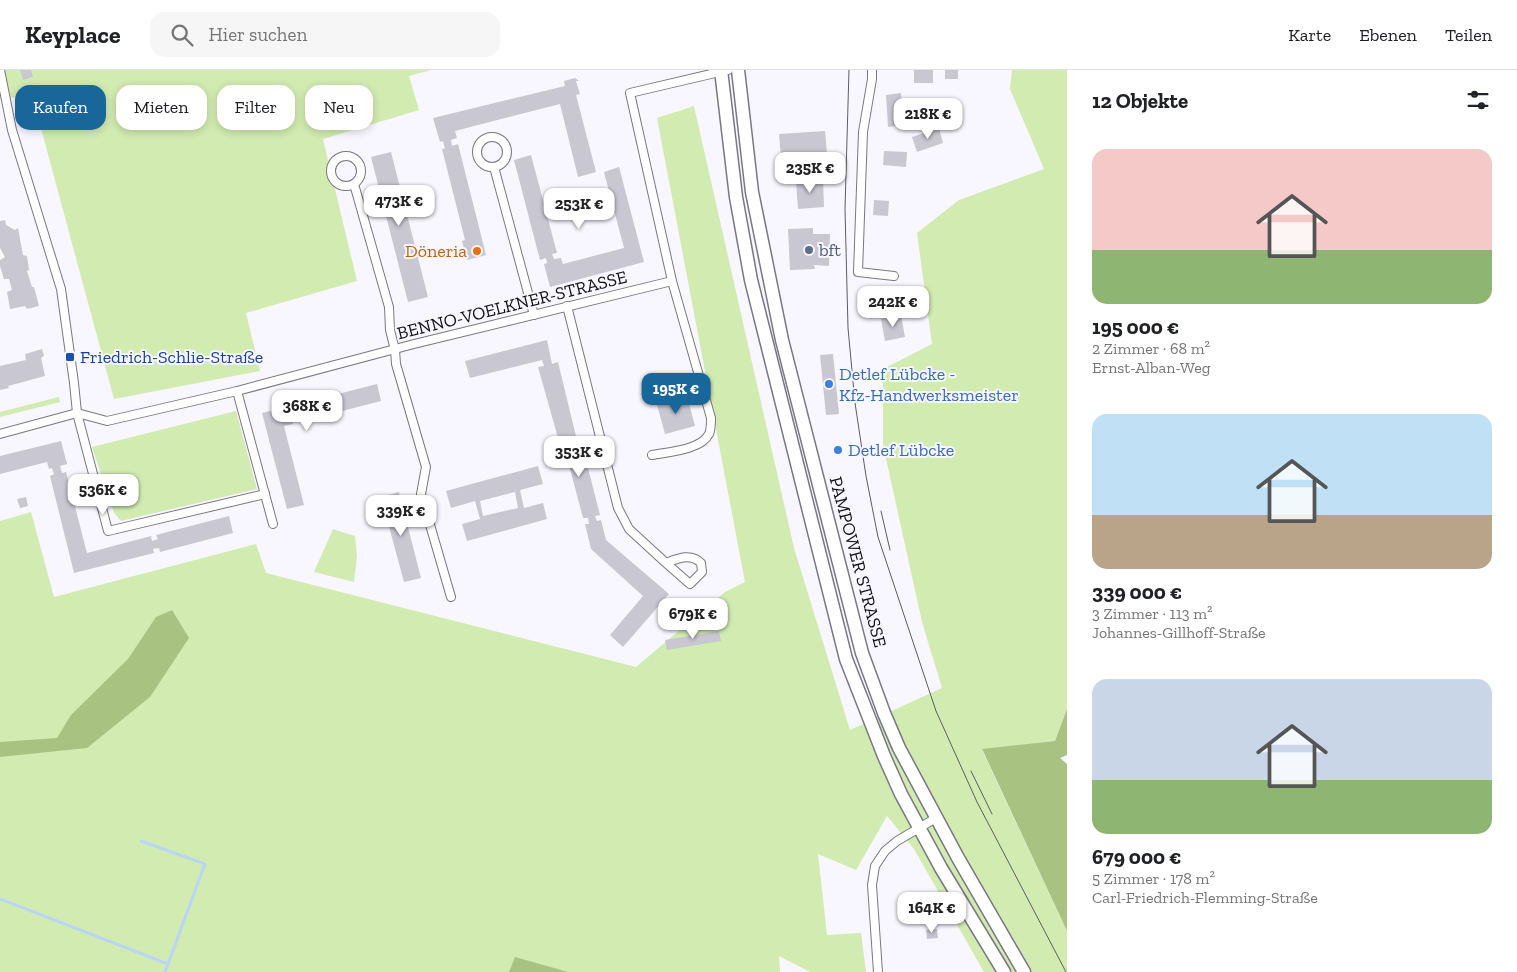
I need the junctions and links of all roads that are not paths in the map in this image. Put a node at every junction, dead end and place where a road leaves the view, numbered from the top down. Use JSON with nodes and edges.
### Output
{"nodes":[{"id":1,"x":0,"y":70,"type":"edge"},
{"id":2,"x":723,"y":70,"type":"edge"},
{"id":3,"x":738,"y":70,"type":"edge"},
{"id":4,"x":872,"y":70,"type":"edge"},
{"id":5,"x":494,"y":167,"type":"dead end"},
{"id":6,"x":354,"y":184,"type":"dead end"},
{"id":7,"x":894,"y":276,"type":"dead end"},
{"id":8,"x":672,"y":281,"type":"junction"},
{"id":9,"x":567,"y":306,"type":"junction"},
{"id":10,"x":534,"y":315,"type":"junction"},
{"id":11,"x":395,"y":350,"type":"junction"},
{"id":12,"x":237,"y":391,"type":"junction"},
{"id":13,"x":77,"y":413,"type":"junction"},
{"id":14,"x":0,"y":434,"type":"edge"},
{"id":15,"x":652,"y":455,"type":"dead end"},
{"id":16,"x":265,"y":494,"type":"junction"},
{"id":17,"x":273,"y":524,"type":"dead end"},
{"id":18,"x":666,"y":563,"type":"junction"},
{"id":19,"x":451,"y":597,"type":"dead end"},
{"id":20,"x":936,"y":818,"type":"junction"},
{"id":21,"x":919,"y":828,"type":"junction"},
{"id":22,"x":878,"y":972,"type":"edge"},
{"id":23,"x":1004,"y":972,"type":"edge"},
{"id":24,"x":1024,"y":972,"type":"edge"}],
"edges":[{"from":1,"to":13,"type":"street"},
{"from":2,"to":8,"type":"street"},
{"from":2,"to":21,"type":"main road","name":"PAMPOWER STRASSE"},
{"from":3,"to":20,"type":"main road","name":"PAMPOWER STRASSE"},
{"from":4,"to":7,"type":"street"},
{"from":5,"to":10,"type":"street"},
{"from":6,"to":11,"type":"street"},
{"from":8,"to":9,"type":"street","name":"BENNO-VOELKNER-STRASSE"},
{"from":8,"to":15,"type":"street"},
{"from":9,"to":10,"type":"street","name":"BENNO-VOELKNER-STRASSE"},
{"from":9,"to":18,"type":"street"},
{"from":10,"to":11,"type":"street","name":"BENNO-VOELKNER-STRASSE"},
{"from":11,"to":12,"type":"street","name":"BENNO-VOELKNER-STRASSE"},
{"from":11,"to":19,"type":"street"},
{"from":12,"to":13,"type":"street","name":"BENNO-VOELKNER-STRASSE"},
{"from":12,"to":16,"type":"street"},
{"from":13,"to":14,"type":"street"},
{"from":13,"to":16,"type":"street"},
{"from":16,"to":17,"type":"street"},
{"from":18,"to":18,"type":"street"},
{"from":20,"to":21,"type":"street"},
{"from":20,"to":24,"type":"main road","name":"PAMPOWER STRASSE"},
{"from":21,"to":22,"type":"street"},
{"from":21,"to":23,"type":"main road","name":"PAMPOWER STRASSE"}]}
